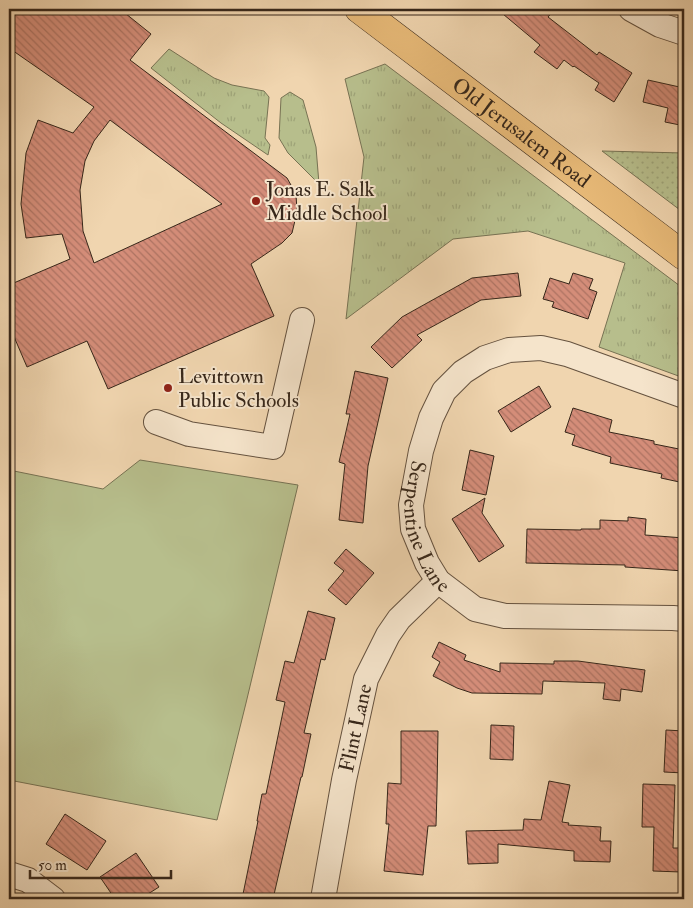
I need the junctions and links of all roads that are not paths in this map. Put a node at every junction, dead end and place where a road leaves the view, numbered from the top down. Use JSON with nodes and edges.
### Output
{"nodes":[{"id":1,"x":359,"y":9,"type":"edge"},
{"id":2,"x":631,"y":9,"type":"edge"},
{"id":3,"x":684,"y":33,"type":"edge"},
{"id":4,"x":684,"y":256,"type":"edge"},
{"id":5,"x":302,"y":320,"type":"dead end"},
{"id":6,"x":684,"y":396,"type":"edge"},
{"id":7,"x":156,"y":422,"type":"dead end"},
{"id":8,"x":438,"y":581,"type":"junction"},
{"id":9,"x":684,"y":619,"type":"edge"},
{"id":10,"x":9,"y":874,"type":"edge"},
{"id":11,"x":53,"y":899,"type":"edge"},
{"id":12,"x":323,"y":899,"type":"edge"}],
"edges":[{"from":1,"to":4,"type":"main road","name":"Old Jerusalem Road"},
{"from":2,"to":3,"type":"street"},
{"from":5,"to":7,"type":"street"},
{"from":6,"to":8,"type":"street","name":"Serpentine Lane"},
{"from":8,"to":9,"type":"street","name":"Serpentine Lane"},
{"from":8,"to":12,"type":"street","name":"Flint Lane"},
{"from":10,"to":11,"type":"street"}]}
